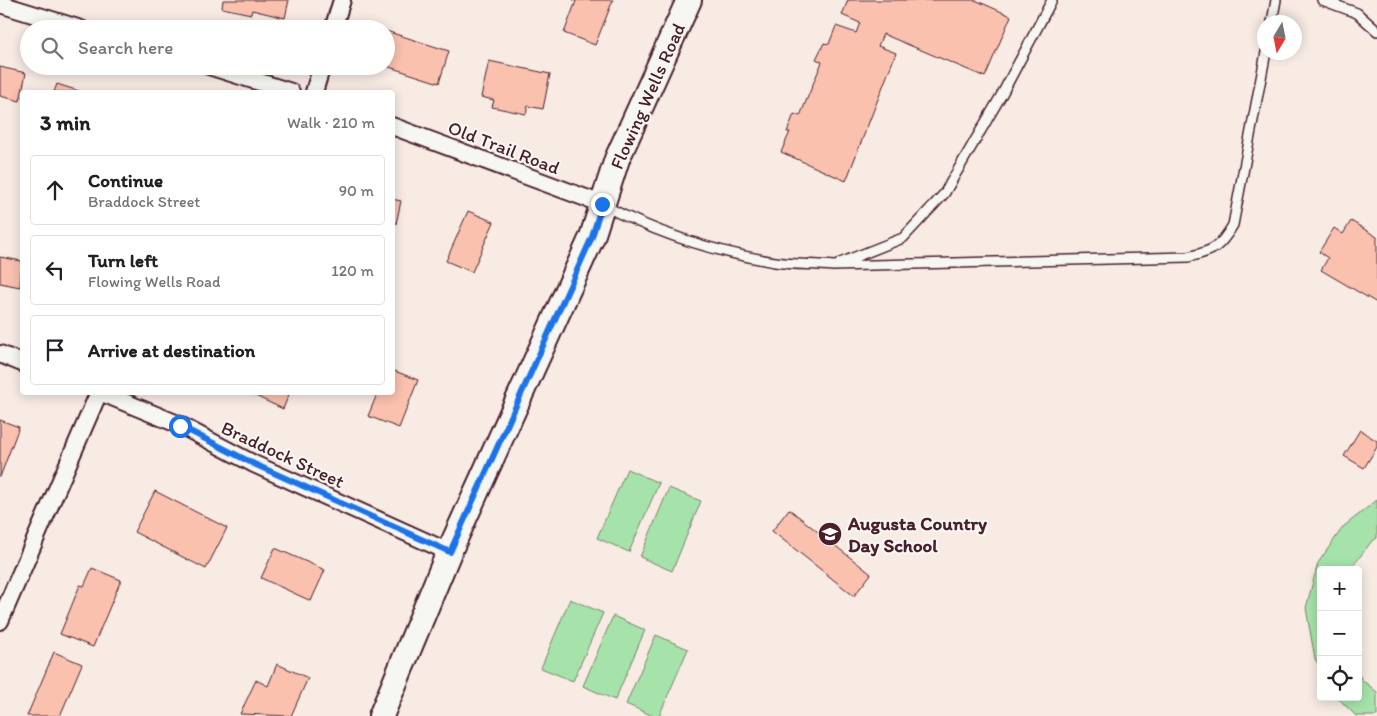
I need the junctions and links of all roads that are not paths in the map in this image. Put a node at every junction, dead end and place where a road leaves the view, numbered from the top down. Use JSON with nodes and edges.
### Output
{"nodes":[{"id":1,"x":342,"y":0,"type":"edge"},
{"id":2,"x":689,"y":0,"type":"edge"},
{"id":3,"x":1052,"y":0,"type":"edge"},
{"id":4,"x":1276,"y":0,"type":"edge"},
{"id":5,"x":1322,"y":0,"type":"edge"},
{"id":6,"x":9,"y":4,"type":"edge"},
{"id":7,"x":1273,"y":15,"type":"edge"},
{"id":8,"x":55,"y":20,"type":"edge"},
{"id":9,"x":336,"y":20,"type":"edge"},
{"id":10,"x":1377,"y":31,"type":"edge"},
{"id":11,"x":1265,"y":60,"type":"edge"},
{"id":12,"x":237,"y":75,"type":"edge"},
{"id":13,"x":319,"y":75,"type":"edge"},
{"id":14,"x":285,"y":90,"type":"edge"},
{"id":15,"x":315,"y":90,"type":"edge"},
{"id":16,"x":395,"y":127,"type":"edge"},
{"id":17,"x":602,"y":204,"type":"junction"},
{"id":18,"x":833,"y":266,"type":"junction"},
{"id":19,"x":0,"y":354,"type":"edge"},
{"id":20,"x":20,"y":362,"type":"edge"},
{"id":21,"x":98,"y":395,"type":"edge"},
{"id":22,"x":106,"y":395,"type":"edge"},
{"id":23,"x":450,"y":552,"type":"junction"},
{"id":24,"x":0,"y":620,"type":"edge"},
{"id":25,"x":381,"y":716,"type":"edge"}],
"edges":[{"from":1,"to":9,"type":"street"},
{"from":2,"to":17,"type":"main road","name":"Flowing Wells Road"},
{"from":3,"to":18,"type":"lane"},
{"from":4,"to":7,"type":"lane"},
{"from":5,"to":10,"type":"lane"},
{"from":6,"to":8,"type":"street"},
{"from":11,"to":18,"type":"lane"},
{"from":12,"to":14,"type":"street"},
{"from":13,"to":15,"type":"street"},
{"from":16,"to":17,"type":"street","name":"Old Trail Road"},
{"from":17,"to":18,"type":"lane"},
{"from":17,"to":23,"type":"main road","name":"Flowing Wells Road"},
{"from":19,"to":20,"type":"street"},
{"from":21,"to":24,"type":"street"},
{"from":22,"to":23,"type":"street","name":"Braddock Street"},
{"from":23,"to":25,"type":"main road","name":"Flowing Wells Road"}]}
